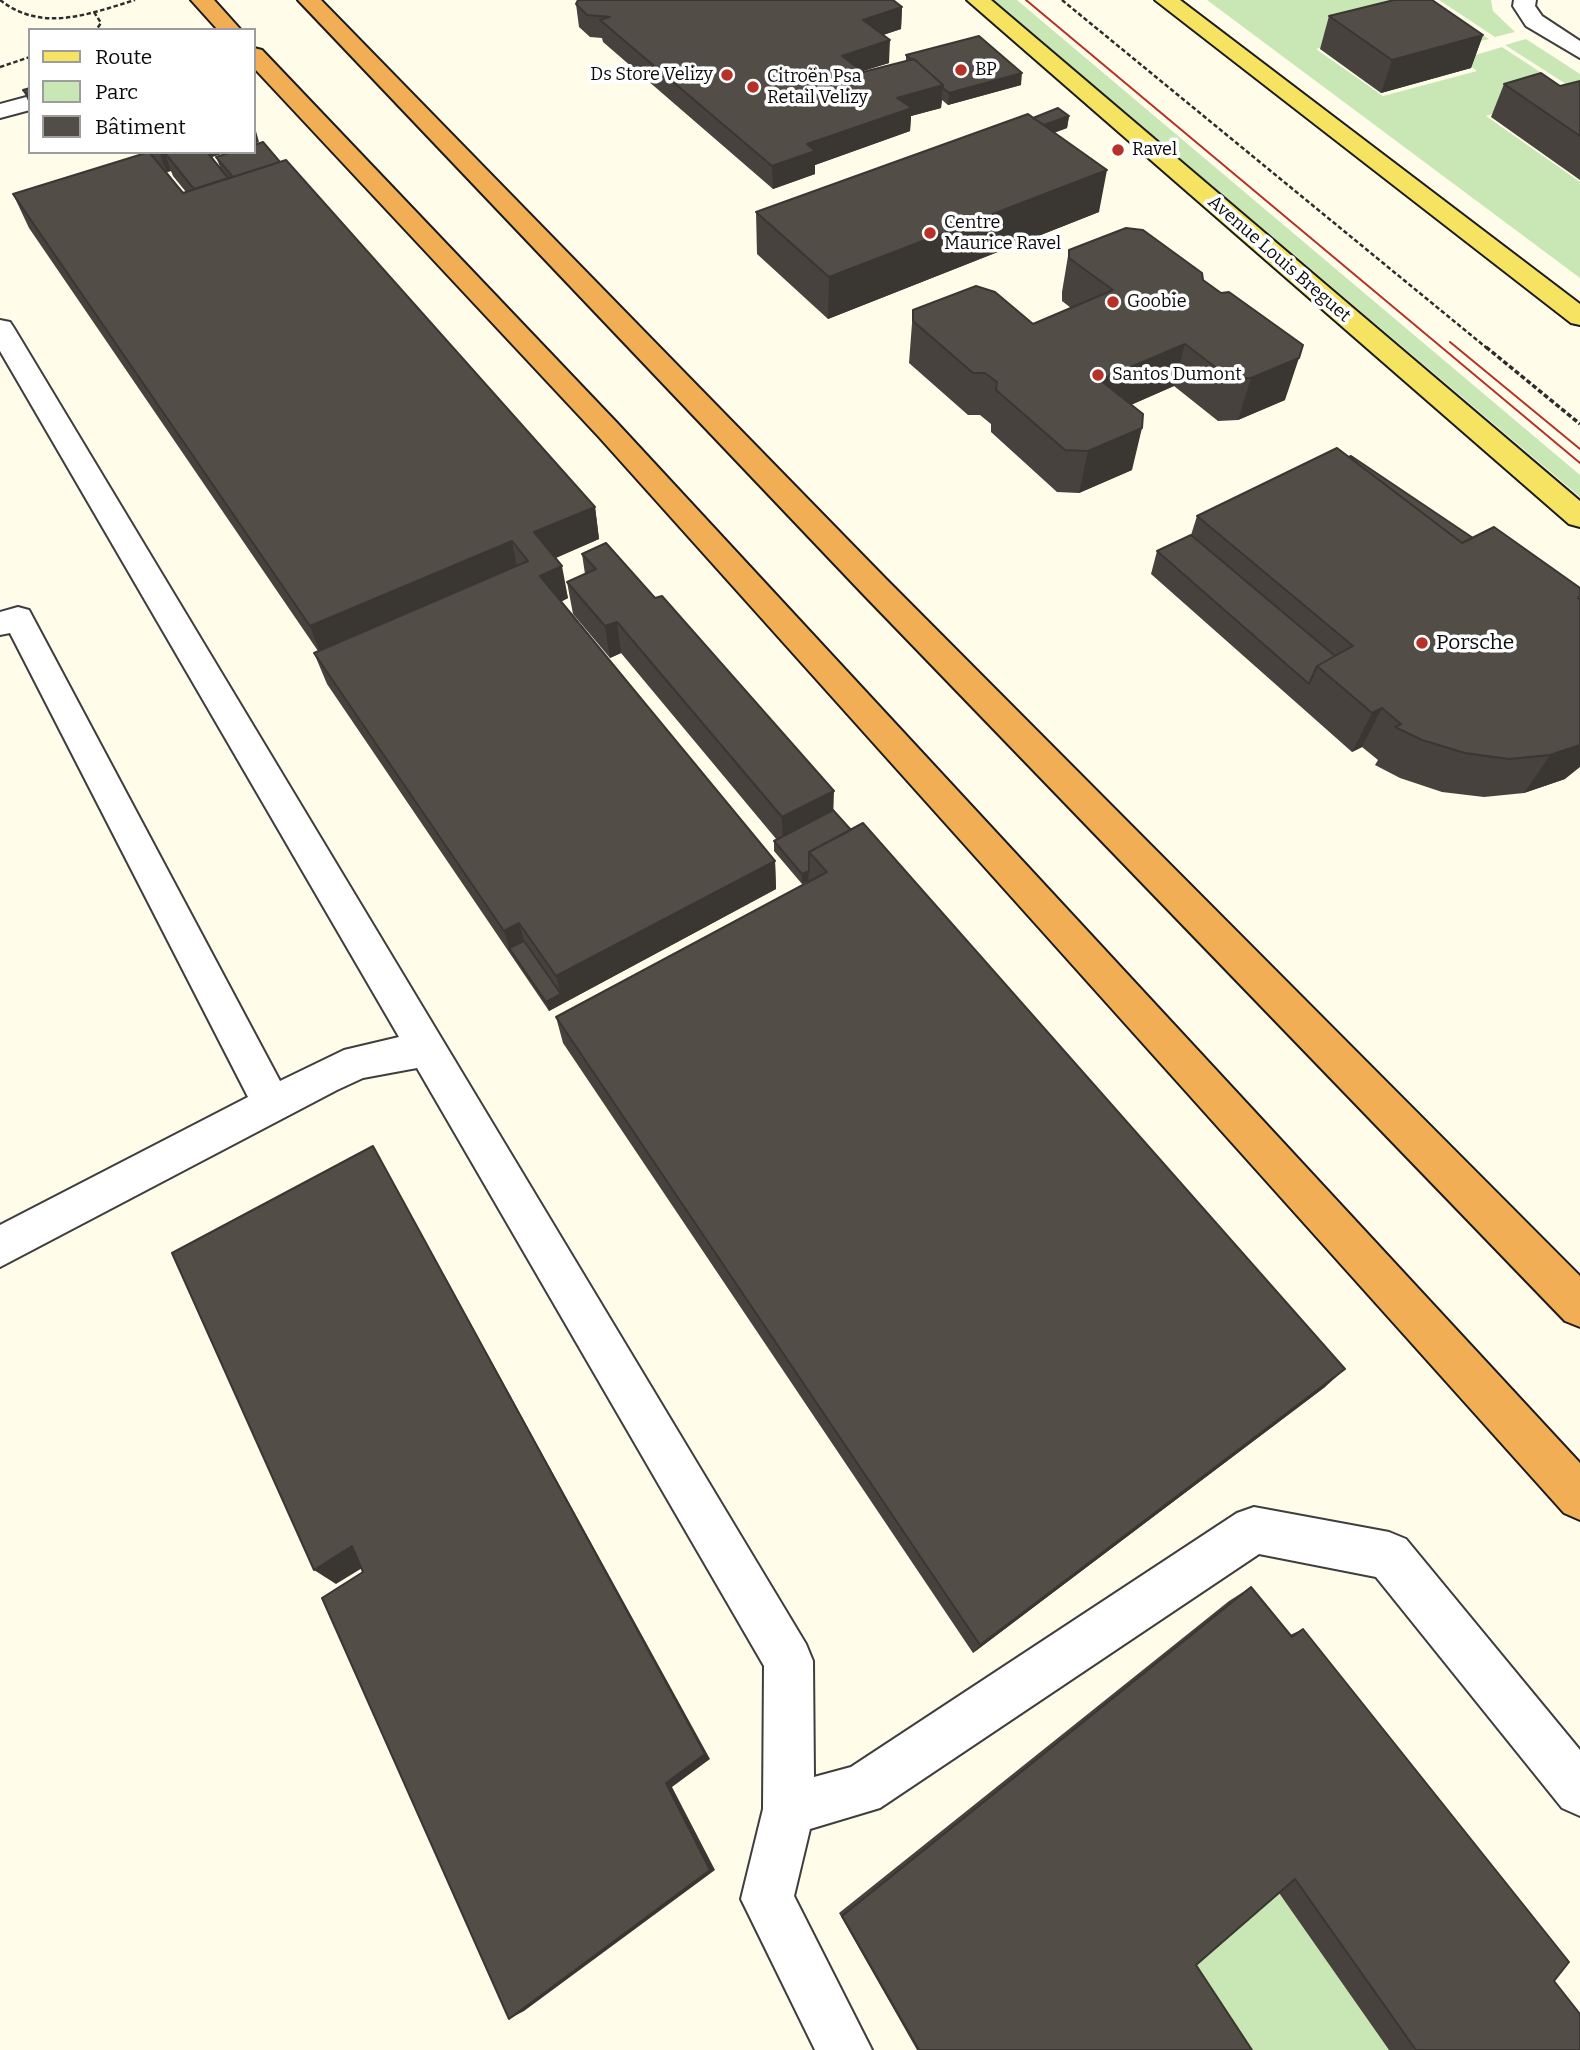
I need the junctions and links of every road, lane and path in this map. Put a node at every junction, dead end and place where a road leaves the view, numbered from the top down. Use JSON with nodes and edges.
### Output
{"nodes":[{"id":1,"x":0,"y":0,"type":"edge"},
{"id":2,"x":135,"y":0,"type":"edge"},
{"id":3,"x":202,"y":0,"type":"edge"},
{"id":4,"x":309,"y":0,"type":"edge"},
{"id":5,"x":978,"y":0,"type":"edge"},
{"id":6,"x":1062,"y":0,"type":"edge"},
{"id":7,"x":1166,"y":0,"type":"edge"},
{"id":8,"x":1525,"y":0,"type":"edge"},
{"id":9,"x":93,"y":12,"type":"junction"},
{"id":10,"x":97,"y":28,"type":"edge"},
{"id":11,"x":228,"y":28,"type":"edge"},
{"id":12,"x":1580,"y":51,"type":"edge"},
{"id":13,"x":256,"y":57,"type":"edge"},
{"id":14,"x":28,"y":58,"type":"edge"},
{"id":15,"x":0,"y":67,"type":"edge"},
{"id":16,"x":28,"y":104,"type":"edge"},
{"id":17,"x":0,"y":111,"type":"edge"},
{"id":18,"x":1580,"y":317,"type":"edge"},
{"id":19,"x":0,"y":328,"type":"edge"},
{"id":20,"x":1580,"y":424,"type":"edge"},
{"id":21,"x":1580,"y":517,"type":"edge"},
{"id":22,"x":0,"y":624,"type":"edge"},
{"id":23,"x":428,"y":1049,"type":"junction"},
{"id":24,"x":273,"y":1106,"type":"junction"},
{"id":25,"x":0,"y":1247,"type":"edge"},
{"id":26,"x":1580,"y":1306,"type":"edge"},
{"id":27,"x":1580,"y":1497,"type":"edge"},
{"id":28,"x":1580,"y":1790,"type":"edge"},
{"id":29,"x":789,"y":1810,"type":"junction"},
{"id":30,"x":844,"y":2050,"type":"edge"}],
"edges":[{"from":1,"to":9,"type":"path"},
{"from":2,"to":9,"type":"path"},
{"from":3,"to":11,"type":"highway"},
{"from":4,"to":26,"type":"highway"},
{"from":5,"to":21,"type":"main road","name":"Avenue Louis Breguet"},
{"from":6,"to":20,"type":"path"},
{"from":7,"to":18,"type":"main road"},
{"from":8,"to":12,"type":"street"},
{"from":9,"to":10,"type":"path"},
{"from":13,"to":27,"type":"highway"},
{"from":14,"to":15,"type":"path"},
{"from":16,"to":17,"type":"street"},
{"from":19,"to":23,"type":"street"},
{"from":22,"to":24,"type":"street"},
{"from":23,"to":24,"type":"street"},
{"from":23,"to":29,"type":"street"},
{"from":24,"to":25,"type":"street"},
{"from":28,"to":29,"type":"street"},
{"from":29,"to":30,"type":"street"}]}
